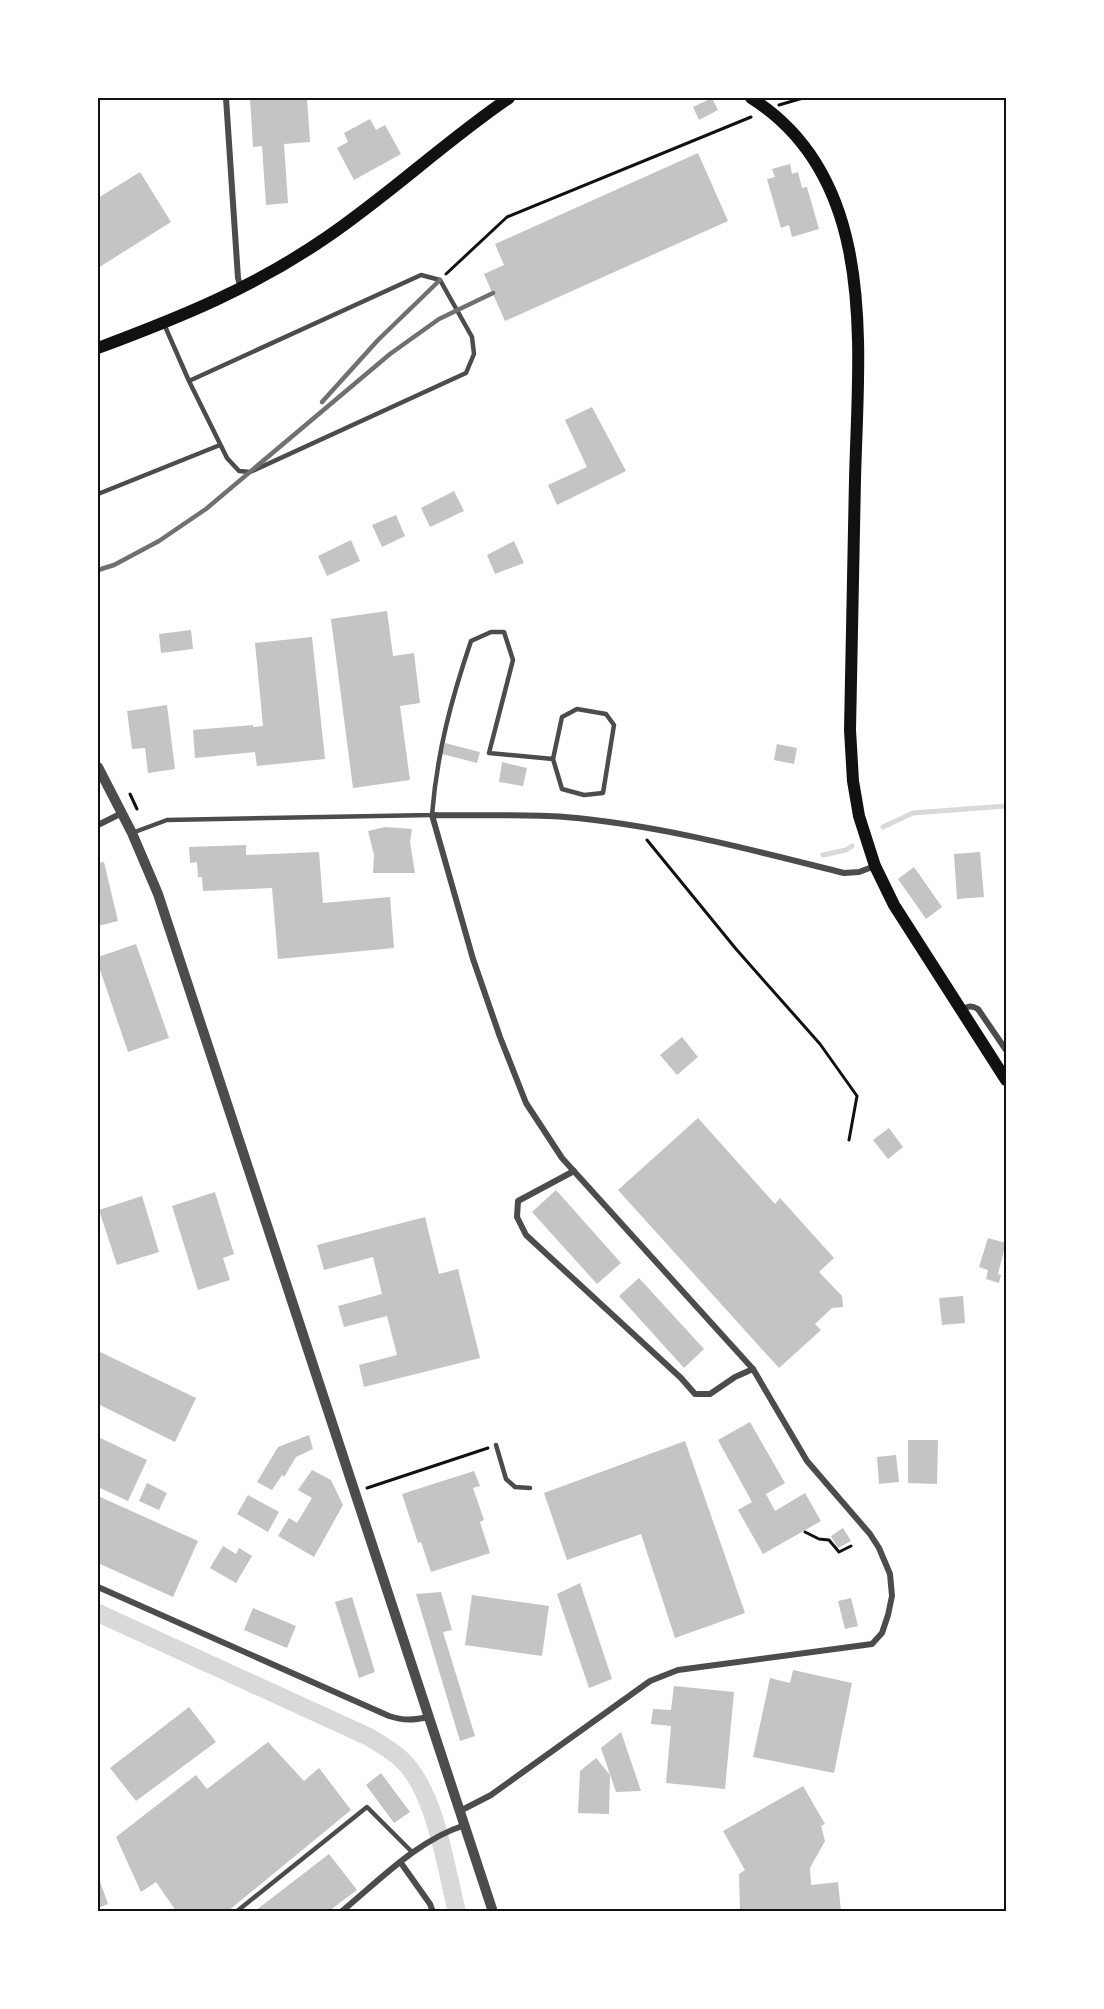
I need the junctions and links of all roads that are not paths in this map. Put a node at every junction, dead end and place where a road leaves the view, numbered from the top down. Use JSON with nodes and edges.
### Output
{"nodes":[{"id":1,"x":226,"y":98,"type":"edge"},
{"id":2,"x":509,"y":98,"type":"edge"},
{"id":3,"x":752,"y":98,"type":"edge"},
{"id":4,"x":241,"y":289,"type":"junction"},
{"id":5,"x":164,"y":324,"type":"junction"},
{"id":6,"x":98,"y":348,"type":"edge"},
{"id":7,"x":189,"y":381,"type":"junction"},
{"id":8,"x":220,"y":445,"type":"junction"},
{"id":9,"x":98,"y":494,"type":"edge"},
{"id":10,"x":553,"y":759,"type":"junction"},
{"id":11,"x":98,"y":766,"type":"edge"},
{"id":12,"x":122,"y":813,"type":"junction"},
{"id":13,"x":432,"y":815,"type":"junction"},
{"id":14,"x":98,"y":825,"type":"edge"},
{"id":15,"x":132,"y":833,"type":"junction"},
{"id":16,"x":875,"y":866,"type":"junction"},
{"id":17,"x":962,"y":1010,"type":"junction"},
{"id":18,"x":1006,"y":1050,"type":"edge"},
{"id":19,"x":1006,"y":1080,"type":"edge"},
{"id":20,"x":574,"y":1171,"type":"junction"},
{"id":21,"x":753,"y":1369,"type":"junction"},
{"id":22,"x":496,"y":1445,"type":"road end"},
{"id":23,"x":530,"y":1488,"type":"dead end"},
{"id":24,"x":98,"y":1587,"type":"edge"},
{"id":25,"x":430,"y":1716,"type":"junction"},
{"id":26,"x":460,"y":1811,"type":"junction"},
{"id":27,"x":465,"y":1825,"type":"junction"},
{"id":28,"x":412,"y":1852,"type":"junction"},
{"id":29,"x":400,"y":1863,"type":"junction"},
{"id":30,"x":236,"y":1911,"type":"edge"},
{"id":31,"x":341,"y":1911,"type":"edge"},
{"id":32,"x":433,"y":1911,"type":"edge"},
{"id":33,"x":493,"y":1911,"type":"edge"}],
"edges":[{"from":1,"to":4,"type":"street"},
{"from":2,"to":4,"type":"main road"},
{"from":3,"to":16,"type":"main road"},
{"from":4,"to":5,"type":"main road"},
{"from":5,"to":6,"type":"main road"},
{"from":5,"to":7,"type":"lane"},
{"from":7,"to":8,"type":"lane"},
{"from":7,"to":8,"type":"lane"},
{"from":8,"to":9,"type":"lane"},
{"from":10,"to":10,"type":"lane"},
{"from":10,"to":13,"type":"lane"},
{"from":11,"to":12,"type":"street"},
{"from":12,"to":14,"type":"street"},
{"from":12,"to":15,"type":"street"},
{"from":13,"to":15,"type":"lane"},
{"from":13,"to":16,"type":"street"},
{"from":13,"to":20,"type":"street"},
{"from":15,"to":25,"type":"street"},
{"from":16,"to":17,"type":"main road"},
{"from":17,"to":18,"type":"street"},
{"from":17,"to":19,"type":"main road"},
{"from":20,"to":21,"type":"street"},
{"from":20,"to":21,"type":"street"},
{"from":21,"to":26,"type":"street"},
{"from":22,"to":23,"type":"lane"},
{"from":24,"to":25,"type":"street"},
{"from":25,"to":26,"type":"street"},
{"from":26,"to":27,"type":"street"},
{"from":27,"to":28,"type":"street"},
{"from":27,"to":33,"type":"street"},
{"from":28,"to":29,"type":"street"},
{"from":28,"to":30,"type":"lane"},
{"from":29,"to":31,"type":"street"},
{"from":29,"to":32,"type":"street"}]}
